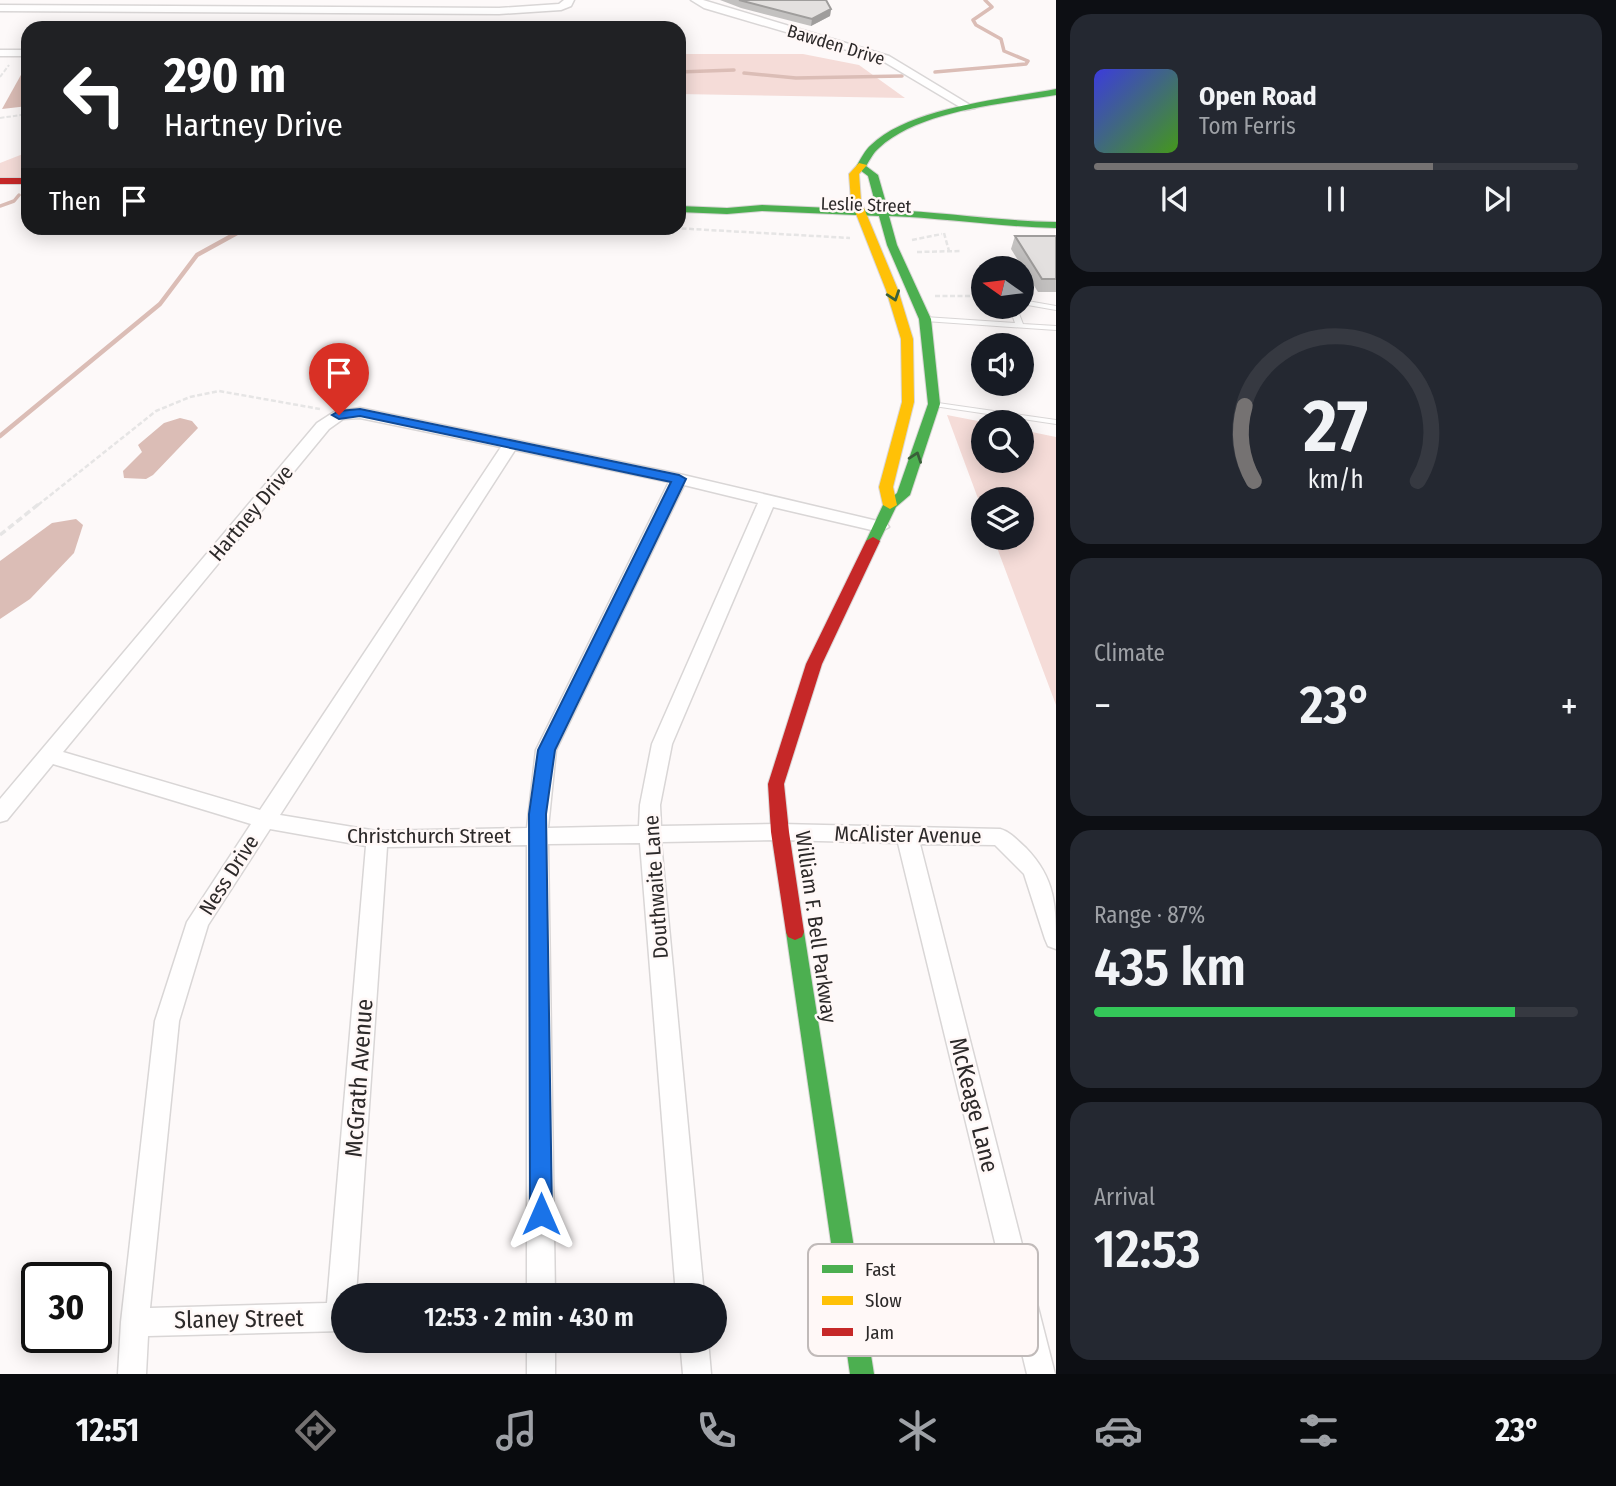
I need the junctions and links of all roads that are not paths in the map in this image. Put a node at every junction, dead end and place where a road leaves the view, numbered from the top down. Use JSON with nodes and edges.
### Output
{"nodes":[{"id":1,"x":569,"y":0,"type":"edge"},
{"id":2,"x":696,"y":0,"type":"edge"},
{"id":3,"x":105,"y":4,"type":"edge"},
{"id":4,"x":0,"y":8,"type":"edge"},
{"id":5,"x":0,"y":53,"type":"edge"},
{"id":6,"x":21,"y":53,"type":"edge"},
{"id":7,"x":1056,"y":92,"type":"edge"},
{"id":8,"x":969,"y":108,"type":"junction"},
{"id":9,"x":861,"y":167,"type":"junction"},
{"id":10,"x":0,"y":181,"type":"edge"},
{"id":11,"x":21,"y":181,"type":"edge"},
{"id":12,"x":686,"y":209,"type":"edge"},
{"id":13,"x":863,"y":218,"type":"junction"},
{"id":14,"x":887,"y":220,"type":"junction"},
{"id":15,"x":1056,"y":225,"type":"edge"},
{"id":16,"x":1034,"y":304,"type":"edge"},
{"id":17,"x":1056,"y":308,"type":"edge"},
{"id":18,"x":925,"y":319,"type":"junction"},
{"id":19,"x":1018,"y":319,"type":"edge"},
{"id":20,"x":1020,"y":326,"type":"junction"},
{"id":21,"x":1056,"y":328,"type":"edge"},
{"id":22,"x":908,"y":402,"type":"junction"},
{"id":23,"x":934,"y":404,"type":"junction"},
{"id":24,"x":1056,"y":422,"type":"edge"},
{"id":25,"x":511,"y":444,"type":"junction"},
{"id":26,"x":679,"y":479,"type":"junction"},
{"id":27,"x":767,"y":500,"type":"junction"},
{"id":28,"x":890,"y":505,"type":"junction"},
{"id":29,"x":880,"y":527,"type":"junction"},
{"id":30,"x":48,"y":755,"type":"junction"},
{"id":31,"x":0,"y":814,"type":"edge"},
{"id":32,"x":264,"y":821,"type":"junction"},
{"id":33,"x":780,"y":832,"type":"junction"},
{"id":34,"x":650,"y":834,"type":"junction"},
{"id":35,"x":538,"y":836,"type":"junction"},
{"id":36,"x":907,"y":836,"type":"junction"},
{"id":37,"x":377,"y":839,"type":"junction"},
{"id":38,"x":1056,"y":939,"type":"edge"},
{"id":39,"x":842,"y":1244,"type":"edge"},
{"id":40,"x":1009,"y":1244,"type":"edge"},
{"id":41,"x":344,"y":1283,"type":"edge"},
{"id":42,"x":541,"y":1283,"type":"edge"},
{"id":43,"x":689,"y":1283,"type":"edge"},
{"id":44,"x":331,"y":1317,"type":"edge"},
{"id":45,"x":135,"y":1322,"type":"junction"},
{"id":46,"x":541,"y":1353,"type":"edge"},
{"id":47,"x":695,"y":1353,"type":"edge"},
{"id":48,"x":859,"y":1356,"type":"edge"},
{"id":49,"x":1037,"y":1356,"type":"edge"},
{"id":50,"x":132,"y":1374,"type":"edge"},
{"id":51,"x":541,"y":1374,"type":"edge"},
{"id":52,"x":697,"y":1374,"type":"edge"},
{"id":53,"x":862,"y":1374,"type":"edge"},
{"id":54,"x":1041,"y":1374,"type":"edge"}],
"edges":[{"from":1,"to":3,"type":"street"},
{"from":2,"to":8,"type":"street","name":"Bawden Drive"},
{"from":3,"to":4,"type":"street"},
{"from":5,"to":6,"type":"street"},
{"from":7,"to":8,"type":"street"},
{"from":8,"to":9,"type":"street"},
{"from":9,"to":13,"type":"street","name":"William F. Bell Parkway"},
{"from":9,"to":14,"type":"street","name":"William F. Bell Parkway"},
{"from":10,"to":11,"type":"street"},
{"from":12,"to":13,"type":"street","name":"Leslie Street"},
{"from":13,"to":14,"type":"street","name":"Leslie Street"},
{"from":13,"to":22,"type":"street","name":"William F. Bell Parkway","one_way":true},
{"from":14,"to":15,"type":"street","name":"Leslie Street"},
{"from":14,"to":18,"type":"street","name":"William F. Bell Parkway"},
{"from":16,"to":17,"type":"lane"},
{"from":18,"to":20,"type":"lane"},
{"from":18,"to":23,"type":"street","name":"William F. Bell Parkway"},
{"from":19,"to":20,"type":"lane"},
{"from":20,"to":21,"type":"lane"},
{"from":22,"to":23,"type":"street"},
{"from":22,"to":28,"type":"street","name":"William F. Bell Parkway"},
{"from":23,"to":24,"type":"lane"},
{"from":28,"to":23,"type":"street","name":"William F. Bell Parkway","one_way":true},
{"from":25,"to":26,"type":"street"},
{"from":25,"to":30,"type":"street","name":"Hartney Drive"},
{"from":25,"to":32,"type":"street","name":"Ness Drive"},
{"from":26,"to":27,"type":"street"},
{"from":26,"to":35,"type":"street"},
{"from":27,"to":29,"type":"street"},
{"from":27,"to":34,"type":"street","name":"Douthwaite Lane"},
{"from":28,"to":29,"type":"street","name":"William F. Bell Parkway"},
{"from":29,"to":33,"type":"street","name":"William F. Bell Parkway"},
{"from":30,"to":31,"type":"street","name":"Hartney Drive"},
{"from":30,"to":32,"type":"street","name":"Christchurch Street"},
{"from":32,"to":37,"type":"street","name":"Christchurch Street"},
{"from":32,"to":45,"type":"street","name":"Ness Drive"},
{"from":33,"to":34,"type":"street","name":"Christchurch Street"},
{"from":33,"to":36,"type":"street","name":"McAlister Avenue"},
{"from":33,"to":39,"type":"street","name":"William F. Bell Parkway"},
{"from":34,"to":35,"type":"street","name":"Christchurch Street"},
{"from":34,"to":43,"type":"street","name":"Douthwaite Lane"},
{"from":35,"to":37,"type":"street","name":"Christchurch Street"},
{"from":35,"to":42,"type":"street"},
{"from":36,"to":38,"type":"street","name":"McAlister Avenue"},
{"from":36,"to":40,"type":"street","name":"McKeage Lane"},
{"from":37,"to":41,"type":"street","name":"McGrath Avenue"},
{"from":44,"to":45,"type":"street","name":"Slaney Street"},
{"from":45,"to":50,"type":"street","name":"Ness Drive"},
{"from":46,"to":51,"type":"street"},
{"from":47,"to":52,"type":"street"},
{"from":48,"to":53,"type":"street","name":"William F. Bell Parkway"},
{"from":49,"to":54,"type":"street","name":"McKeage Lane"}]}
